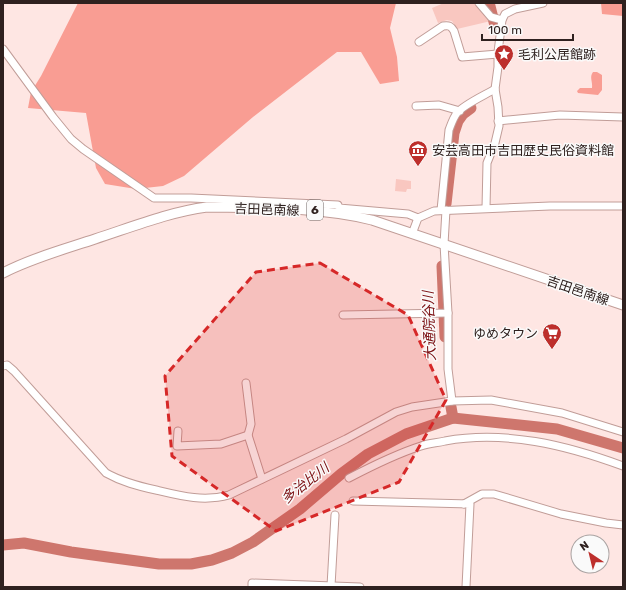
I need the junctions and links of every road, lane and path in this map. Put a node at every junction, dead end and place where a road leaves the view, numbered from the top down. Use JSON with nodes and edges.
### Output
{"nodes":[{"id":1,"x":479,"y":3,"type":"edge"},
{"id":2,"x":543,"y":3,"type":"edge"},
{"id":3,"x":498,"y":19,"type":"junction"},
{"id":4,"x":420,"y":42,"type":"dead end"},
{"id":5,"x":3,"y":49,"type":"edge"},
{"id":6,"x":498,"y":54,"type":"junction"},
{"id":7,"x":494,"y":89,"type":"junction"},
{"id":8,"x":416,"y":106,"type":"dead end"},
{"id":9,"x":460,"y":111,"type":"junction"},
{"id":10,"x":623,"y":117,"type":"edge"},
{"id":11,"x":498,"y":120,"type":"junction"},
{"id":12,"x":623,"y":206,"type":"edge"},
{"id":13,"x":486,"y":208,"type":"junction"},
{"id":14,"x":443,"y":210,"type":"junction"},
{"id":15,"x":418,"y":218,"type":"junction"},
{"id":16,"x":412,"y":234,"type":"junction"},
{"id":17,"x":444,"y":244,"type":"junction"},
{"id":18,"x":3,"y":272,"type":"edge"},
{"id":19,"x":623,"y":305,"type":"edge"},
{"id":20,"x":448,"y":313,"type":"junction"},
{"id":21,"x":343,"y":315,"type":"dead end"},
{"id":22,"x":3,"y":366,"type":"edge"},
{"id":23,"x":246,"y":384,"type":"dead end"},
{"id":24,"x":452,"y":401,"type":"junction"},
{"id":25,"x":178,"y":431,"type":"dead end"},
{"id":26,"x":623,"y":432,"type":"edge"},
{"id":27,"x":248,"y":435,"type":"junction"},
{"id":28,"x":623,"y":466,"type":"edge"},
{"id":29,"x":349,"y":478,"type":"dead end"},
{"id":30,"x":262,"y":479,"type":"junction"},
{"id":31,"x":353,"y":501,"type":"dead end"},
{"id":32,"x":464,"y":504,"type":"junction"},
{"id":33,"x":335,"y":516,"type":"dead end"},
{"id":34,"x":623,"y":525,"type":"edge"},
{"id":35,"x":323,"y":586,"type":"edge"},
{"id":36,"x":331,"y":586,"type":"junction"},
{"id":37,"x":252,"y":587,"type":"edge"},
{"id":38,"x":360,"y":587,"type":"edge"},
{"id":39,"x":466,"y":587,"type":"edge"}],
"edges":[{"from":1,"to":3,"type":"street"},
{"from":2,"to":3,"type":"street"},
{"from":3,"to":6,"type":"street"},
{"from":4,"to":6,"type":"street"},
{"from":5,"to":15,"type":"street"},
{"from":6,"to":7,"type":"street"},
{"from":7,"to":9,"type":"street"},
{"from":7,"to":11,"type":"street"},
{"from":8,"to":9,"type":"street"},
{"from":9,"to":14,"type":"street"},
{"from":10,"to":11,"type":"street"},
{"from":11,"to":13,"type":"street"},
{"from":12,"to":13,"type":"street"},
{"from":13,"to":14,"type":"street"},
{"from":14,"to":15,"type":"street"},
{"from":14,"to":17,"type":"street"},
{"from":15,"to":16,"type":"street"},
{"from":16,"to":17,"type":"main road","name":"吉田邑南線","number":"6"},
{"from":16,"to":18,"type":"main road","name":"吉田邑南線","number":"6"},
{"from":17,"to":19,"type":"main road","name":"吉田邑南線","number":"6"},
{"from":17,"to":20,"type":"street"},
{"from":20,"to":21,"type":"street"},
{"from":20,"to":24,"type":"street"},
{"from":22,"to":30,"type":"street"},
{"from":23,"to":27,"type":"street"},
{"from":24,"to":26,"type":"street"},
{"from":24,"to":30,"type":"street"},
{"from":25,"to":27,"type":"street"},
{"from":27,"to":30,"type":"street"},
{"from":28,"to":29,"type":"street"},
{"from":31,"to":32,"type":"street"},
{"from":32,"to":34,"type":"street"},
{"from":32,"to":39,"type":"street"},
{"from":33,"to":36,"type":"street"},
{"from":35,"to":36,"type":"street"},
{"from":35,"to":37,"type":"street"},
{"from":36,"to":38,"type":"street"}]}
